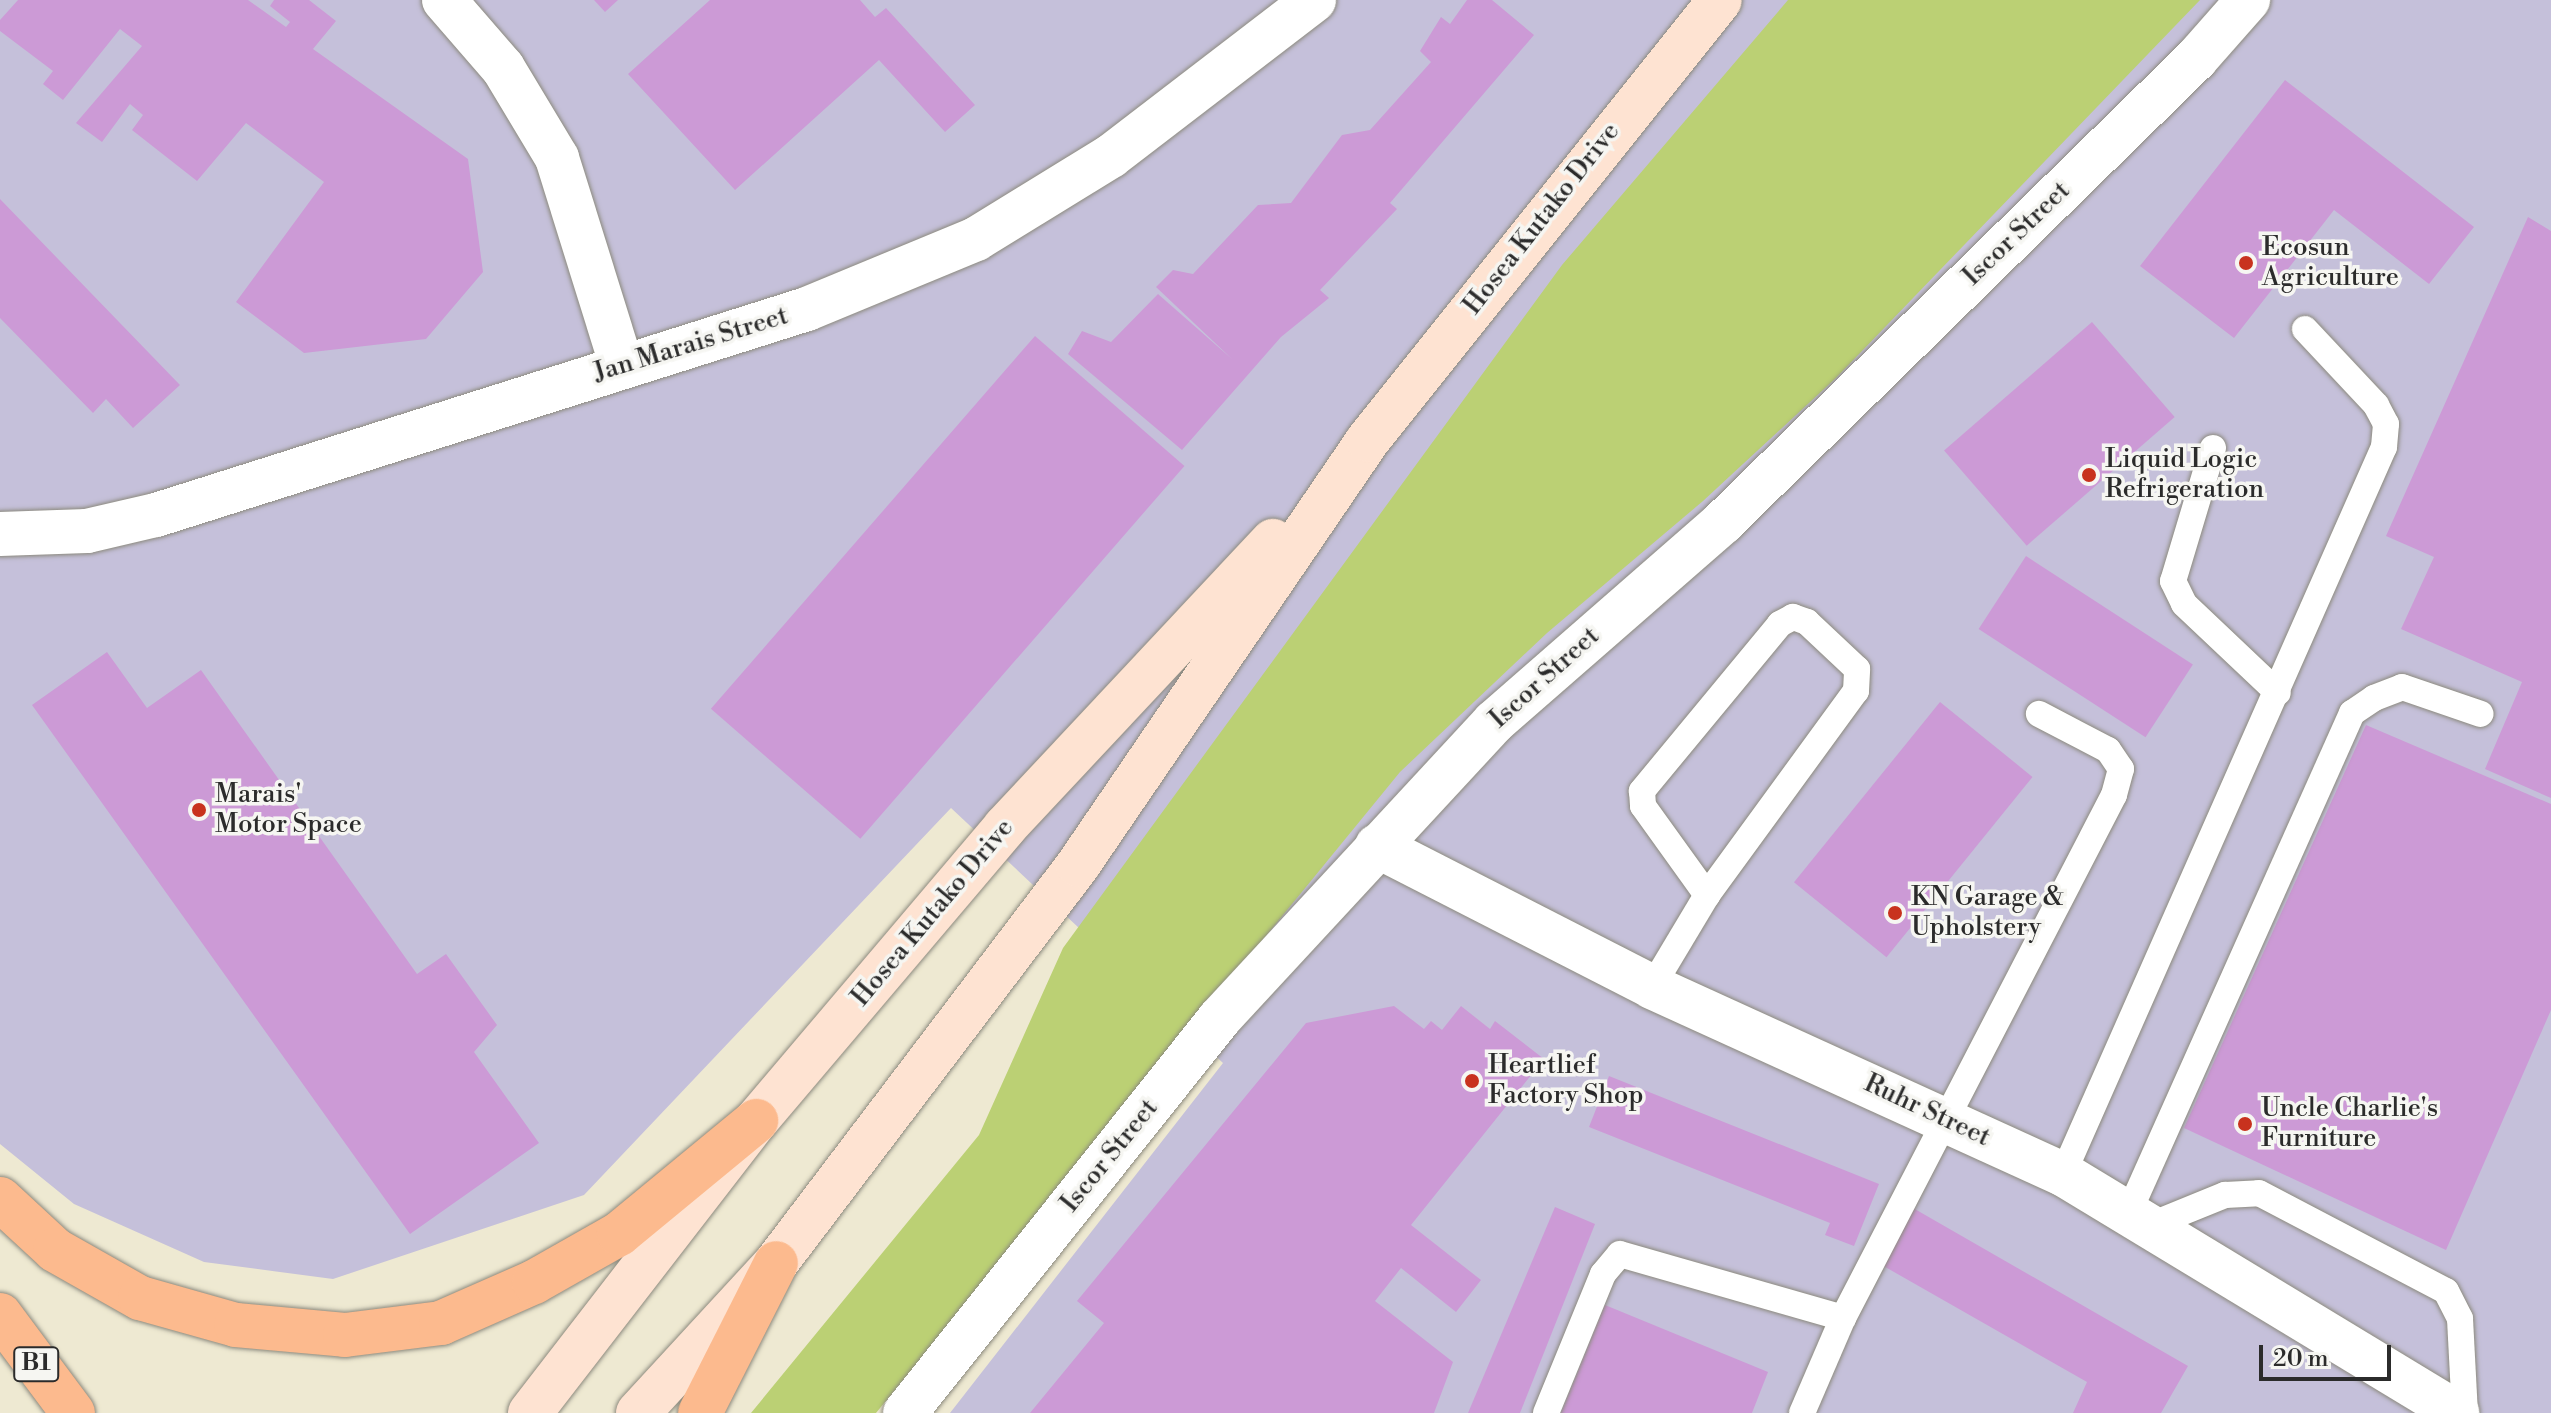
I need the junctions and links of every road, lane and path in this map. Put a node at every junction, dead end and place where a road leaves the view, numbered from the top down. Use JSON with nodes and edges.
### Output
{"nodes":[{"id":1,"x":444,"y":0,"type":"edge"},
{"id":2,"x":1314,"y":0,"type":"edge"},
{"id":3,"x":1720,"y":0,"type":"edge"},
{"id":4,"x":2248,"y":0,"type":"edge"},
{"id":5,"x":2305,"y":329,"type":"dead end"},
{"id":6,"x":621,"y":364,"type":"junction"},
{"id":7,"x":1368,"y":440,"type":"junction"},
{"id":8,"x":2213,"y":448,"type":"dead end"},
{"id":9,"x":0,"y":534,"type":"edge"},
{"id":10,"x":2278,"y":693,"type":"junction"},
{"id":11,"x":2039,"y":714,"type":"dead end"},
{"id":12,"x":2481,"y":714,"type":"dead end"},
{"id":13,"x":1377,"y":846,"type":"junction"},
{"id":14,"x":1707,"y":895,"type":"junction"},
{"id":15,"x":1652,"y":987,"type":"junction"},
{"id":16,"x":1947,"y":1120,"type":"junction"},
{"id":17,"x":756,"y":1121,"type":"junction"},
{"id":18,"x":2063,"y":1174,"type":"junction"},
{"id":19,"x":0,"y":1199,"type":"edge"},
{"id":20,"x":2140,"y":1218,"type":"junction"},
{"id":21,"x":776,"y":1263,"type":"junction"},
{"id":22,"x":0,"y":1315,"type":"edge"},
{"id":23,"x":1843,"y":1318,"type":"junction"},
{"id":24,"x":73,"y":1413,"type":"edge"},
{"id":25,"x":530,"y":1413,"type":"edge"},
{"id":26,"x":638,"y":1413,"type":"edge"},
{"id":27,"x":700,"y":1413,"type":"edge"},
{"id":28,"x":905,"y":1413,"type":"edge"},
{"id":29,"x":1546,"y":1413,"type":"edge"},
{"id":30,"x":1802,"y":1413,"type":"edge"},
{"id":31,"x":2457,"y":1413,"type":"edge"},
{"id":32,"x":2465,"y":1413,"type":"edge"}],
"edges":[{"from":1,"to":6,"type":"street"},
{"from":2,"to":6,"type":"street","name":"Jan Marais Street"},
{"from":3,"to":7,"type":"main road","name":"Hosea Kutako Drive"},
{"from":4,"to":13,"type":"street","name":"Iscor Street"},
{"from":5,"to":10,"type":"lane"},
{"from":6,"to":9,"type":"street","name":"Jan Marais Street"},
{"from":7,"to":17,"type":"main road","name":"Hosea Kutako Drive"},
{"from":7,"to":21,"type":"main road","name":"Hosea Kutako Drive"},
{"from":8,"to":10,"type":"lane"},
{"from":10,"to":18,"type":"lane"},
{"from":11,"to":16,"type":"lane"},
{"from":12,"to":20,"type":"lane"},
{"from":13,"to":15,"type":"street","name":"Ruhr Street"},
{"from":13,"to":28,"type":"street","name":"Iscor Street"},
{"from":14,"to":14,"type":"lane"},
{"from":14,"to":15,"type":"lane"},
{"from":15,"to":16,"type":"street","name":"Ruhr Street"},
{"from":16,"to":18,"type":"street","name":"Ruhr Street"},
{"from":16,"to":23,"type":"lane"},
{"from":17,"to":19,"type":"main road"},
{"from":17,"to":25,"type":"main road","name":"Hosea Kutako Drive"},
{"from":18,"to":20,"type":"street","name":"Ruhr Street"},
{"from":20,"to":31,"type":"street","name":"Ruhr Street"},
{"from":20,"to":32,"type":"lane"},
{"from":21,"to":26,"type":"main road","name":"Hosea Kutako Drive"},
{"from":21,"to":27,"type":"main road"},
{"from":22,"to":24,"type":"main road","number":"B1"},
{"from":23,"to":29,"type":"lane"},
{"from":23,"to":30,"type":"lane"}]}
